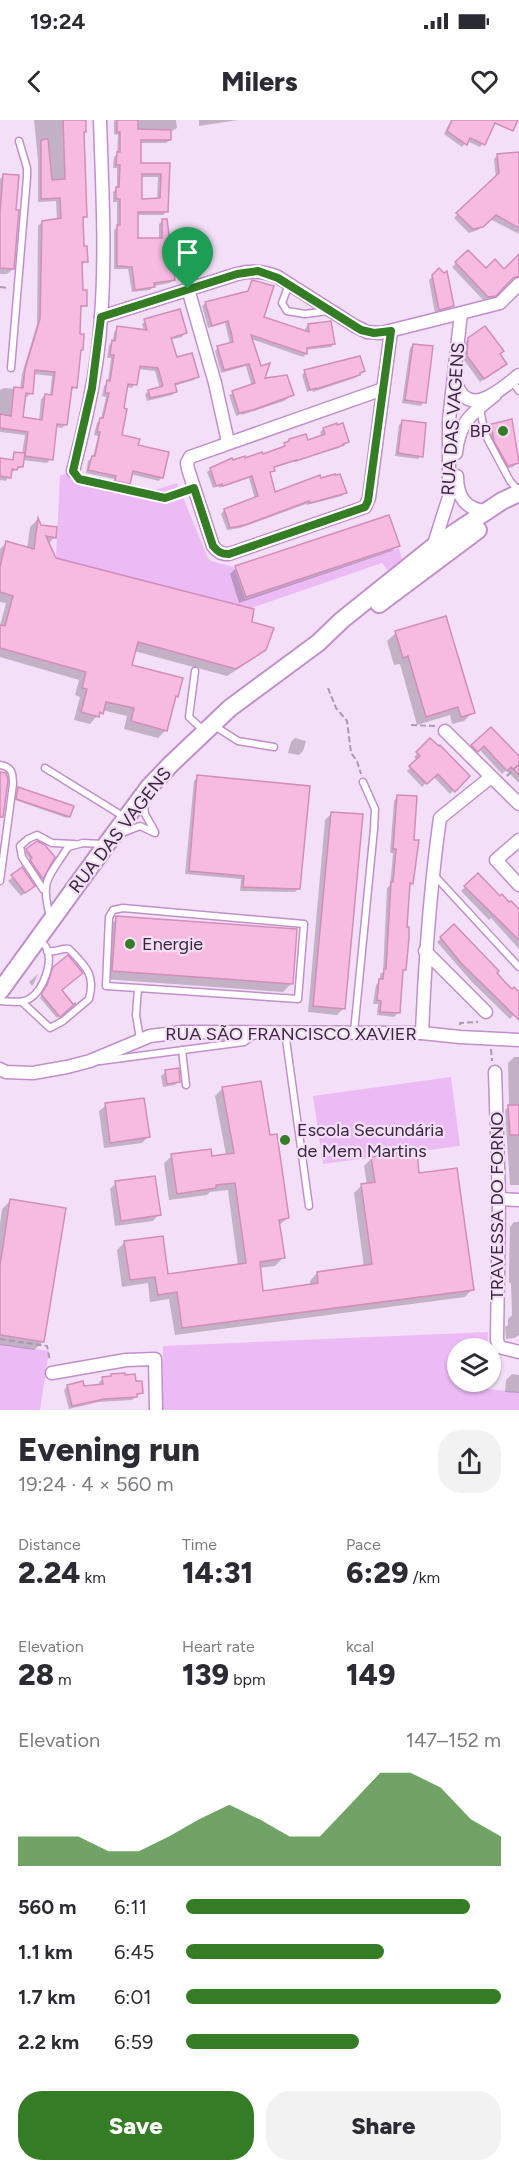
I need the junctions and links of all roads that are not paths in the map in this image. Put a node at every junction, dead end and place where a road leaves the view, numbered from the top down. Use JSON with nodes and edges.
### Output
{"nodes":[{"id":1,"x":100,"y":120,"type":"edge"},
{"id":2,"x":19,"y":141,"type":"dead end"},
{"id":3,"x":289,"y":284,"type":"junction"},
{"id":4,"x":519,"y":284,"type":"edge"},
{"id":5,"x":188,"y":289,"type":"junction"},
{"id":6,"x":331,"y":311,"type":"junction"},
{"id":7,"x":460,"y":313,"type":"junction"},
{"id":8,"x":101,"y":317,"type":"junction"},
{"id":9,"x":391,"y":331,"type":"junction"},
{"id":10,"x":11,"y":368,"type":"dead end"},
{"id":11,"x":454,"y":373,"type":"junction"},
{"id":12,"x":517,"y":382,"type":"edge"},
{"id":13,"x":383,"y":389,"type":"junction"},
{"id":14,"x":495,"y":395,"type":"junction"},
{"id":15,"x":480,"y":407,"type":"junction"},
{"id":16,"x":228,"y":442,"type":"junction"},
{"id":17,"x":73,"y":471,"type":"road end"},
{"id":18,"x":194,"y":488,"type":"junction"},
{"id":19,"x":519,"y":494,"type":"edge"},
{"id":20,"x":165,"y":498,"type":"road end"},
{"id":21,"x":487,"y":511,"type":"junction"},
{"id":22,"x":433,"y":555,"type":"junction"},
{"id":23,"x":195,"y":671,"type":"dead end"},
{"id":24,"x":208,"y":728,"type":"junction"},
{"id":25,"x":446,"y":731,"type":"road end"},
{"id":26,"x":274,"y":747,"type":"dead end"},
{"id":27,"x":0,"y":765,"type":"edge"},
{"id":28,"x":45,"y":768,"type":"dead end"},
{"id":29,"x":495,"y":781,"type":"junction"},
{"id":30,"x":363,"y":782,"type":"road end"},
{"id":31,"x":142,"y":797,"type":"junction"},
{"id":32,"x":519,"y":804,"type":"edge"},
{"id":33,"x":126,"y":819,"type":"junction"},
{"id":34,"x":109,"y":840,"type":"junction"},
{"id":35,"x":519,"y":840,"type":"edge"},
{"id":36,"x":74,"y":844,"type":"junction"},
{"id":37,"x":432,"y":874,"type":"junction"},
{"id":38,"x":0,"y":882,"type":"edge"},
{"id":39,"x":519,"y":885,"type":"edge"},
{"id":40,"x":45,"y":896,"type":"junction"},
{"id":41,"x":51,"y":920,"type":"junction"},
{"id":42,"x":43,"y":944,"type":"junction"},
{"id":43,"x":425,"y":951,"type":"junction"},
{"id":44,"x":519,"y":967,"type":"edge"},
{"id":45,"x":138,"y":988,"type":"junction"},
{"id":46,"x":0,"y":991,"type":"edge"},
{"id":47,"x":0,"y":1001,"type":"edge"},
{"id":48,"x":22,"y":1002,"type":"junction"},
{"id":49,"x":486,"y":1012,"type":"dead end"},
{"id":50,"x":259,"y":1032,"type":"junction"},
{"id":51,"x":285,"y":1032,"type":"junction"},
{"id":52,"x":354,"y":1032,"type":"junction"},
{"id":53,"x":422,"y":1033,"type":"junction"},
{"id":54,"x":140,"y":1039,"type":"junction"},
{"id":55,"x":519,"y":1040,"type":"edge"},
{"id":56,"x":182,"y":1050,"type":"junction"},
{"id":57,"x":90,"y":1061,"type":"junction"},
{"id":58,"x":0,"y":1069,"type":"edge"},
{"id":59,"x":33,"y":1072,"type":"junction"},
{"id":60,"x":495,"y":1072,"type":"road end"},
{"id":61,"x":0,"y":1080,"type":"edge"},
{"id":62,"x":186,"y":1085,"type":"dead end"},
{"id":63,"x":500,"y":1199,"type":"junction"},
{"id":64,"x":519,"y":1200,"type":"edge"},
{"id":65,"x":309,"y":1206,"type":"dead end"},
{"id":66,"x":519,"y":1352,"type":"edge"},
{"id":67,"x":52,"y":1373,"type":"road end"},
{"id":68,"x":156,"y":1410,"type":"edge"}],
"edges":[{"from":1,"to":8,"type":"street"},
{"from":2,"to":10,"type":"lane"},
{"from":3,"to":5,"type":"street"},
{"from":3,"to":6,"type":"street"},
{"from":3,"to":6,"type":"lane"},
{"from":4,"to":7,"type":"street"},
{"from":5,"to":8,"type":"street"},
{"from":5,"to":16,"type":"street"},
{"from":6,"to":9,"type":"street"},
{"from":7,"to":9,"type":"street"},
{"from":7,"to":11,"type":"street","name":"RUA DAS VAGENS"},
{"from":8,"to":17,"type":"street"},
{"from":9,"to":13,"type":"street"},
{"from":11,"to":14,"type":"street"},
{"from":11,"to":22,"type":"street","name":"RUA DAS VAGENS"},
{"from":12,"to":14,"type":"street","name":"RUA DAS VAGENS"},
{"from":13,"to":16,"type":"street"},
{"from":13,"to":18,"type":"street"},
{"from":14,"to":15,"type":"street","name":"RUA DAS VAGENS"},
{"from":15,"to":19,"type":"lane"},
{"from":15,"to":21,"type":"street","name":"RUA DAS VAGENS"},
{"from":16,"to":18,"type":"street"},
{"from":18,"to":20,"type":"lane"},
{"from":19,"to":21,"type":"street"},
{"from":19,"to":22,"type":"street"},
{"from":21,"to":22,"type":"street"},
{"from":22,"to":24,"type":"street","name":"RUA DAS VAGENS"},
{"from":23,"to":24,"type":"lane"},
{"from":24,"to":26,"type":"lane"},
{"from":24,"to":31,"type":"street","name":"RUA DAS VAGENS"},
{"from":25,"to":29,"type":"street"},
{"from":27,"to":38,"type":"lane"},
{"from":28,"to":33,"type":"lane"},
{"from":29,"to":32,"type":"street"},
{"from":29,"to":37,"type":"street"},
{"from":30,"to":52,"type":"lane"},
{"from":31,"to":33,"type":"street","name":"RUA DAS VAGENS"},
{"from":31,"to":34,"type":"lane"},
{"from":33,"to":34,"type":"street","name":"RUA DAS VAGENS"},
{"from":34,"to":36,"type":"lane"},
{"from":34,"to":41,"type":"street","name":"RUA DAS VAGENS"},
{"from":35,"to":39,"type":"street"},
{"from":36,"to":40,"type":"lane"},
{"from":36,"to":40,"type":"lane"},
{"from":37,"to":43,"type":"street"},
{"from":37,"to":44,"type":"lane"},
{"from":40,"to":41,"type":"lane"},
{"from":41,"to":42,"type":"street","name":"RUA DAS VAGENS"},
{"from":42,"to":46,"type":"street","name":"RUA DAS VAGENS"},
{"from":42,"to":48,"type":"lane"},
{"from":42,"to":48,"type":"lane"},
{"from":43,"to":49,"type":"street"},
{"from":43,"to":53,"type":"street"},
{"from":45,"to":45,"type":"lane"},
{"from":45,"to":54,"type":"lane"},
{"from":47,"to":48,"type":"lane"},
{"from":50,"to":51,"type":"street","name":"RUA SÃO FRANCISCO XAVIER"},
{"from":50,"to":54,"type":"street","name":"RUA SÃO FRANCISCO XAVIER"},
{"from":50,"to":56,"type":"lane"},
{"from":51,"to":52,"type":"street","name":"RUA SÃO FRANCISCO XAVIER"},
{"from":51,"to":65,"type":"lane"},
{"from":52,"to":53,"type":"street","name":"RUA SÃO FRANCISCO XAVIER"},
{"from":53,"to":55,"type":"street","name":"RUA SÃO FRANCISCO XAVIER"},
{"from":54,"to":57,"type":"street","name":"RUA SÃO FRANCISCO XAVIER"},
{"from":56,"to":57,"type":"lane"},
{"from":56,"to":62,"type":"lane"},
{"from":57,"to":59,"type":"street","name":"RUA SÃO FRANCISCO XAVIER"},
{"from":58,"to":59,"type":"street","name":"RUA SÃO FRANCISCO XAVIER"},
{"from":59,"to":61,"type":"street","name":"RUA SÃO FRANCISCO XAVIER"},
{"from":60,"to":63,"type":"street","name":"TRAVESSA DO FORNO"},
{"from":63,"to":64,"type":"street"},
{"from":63,"to":66,"type":"street","name":"TRAVESSA DO FORNO"},
{"from":67,"to":68,"type":"street"}]}
